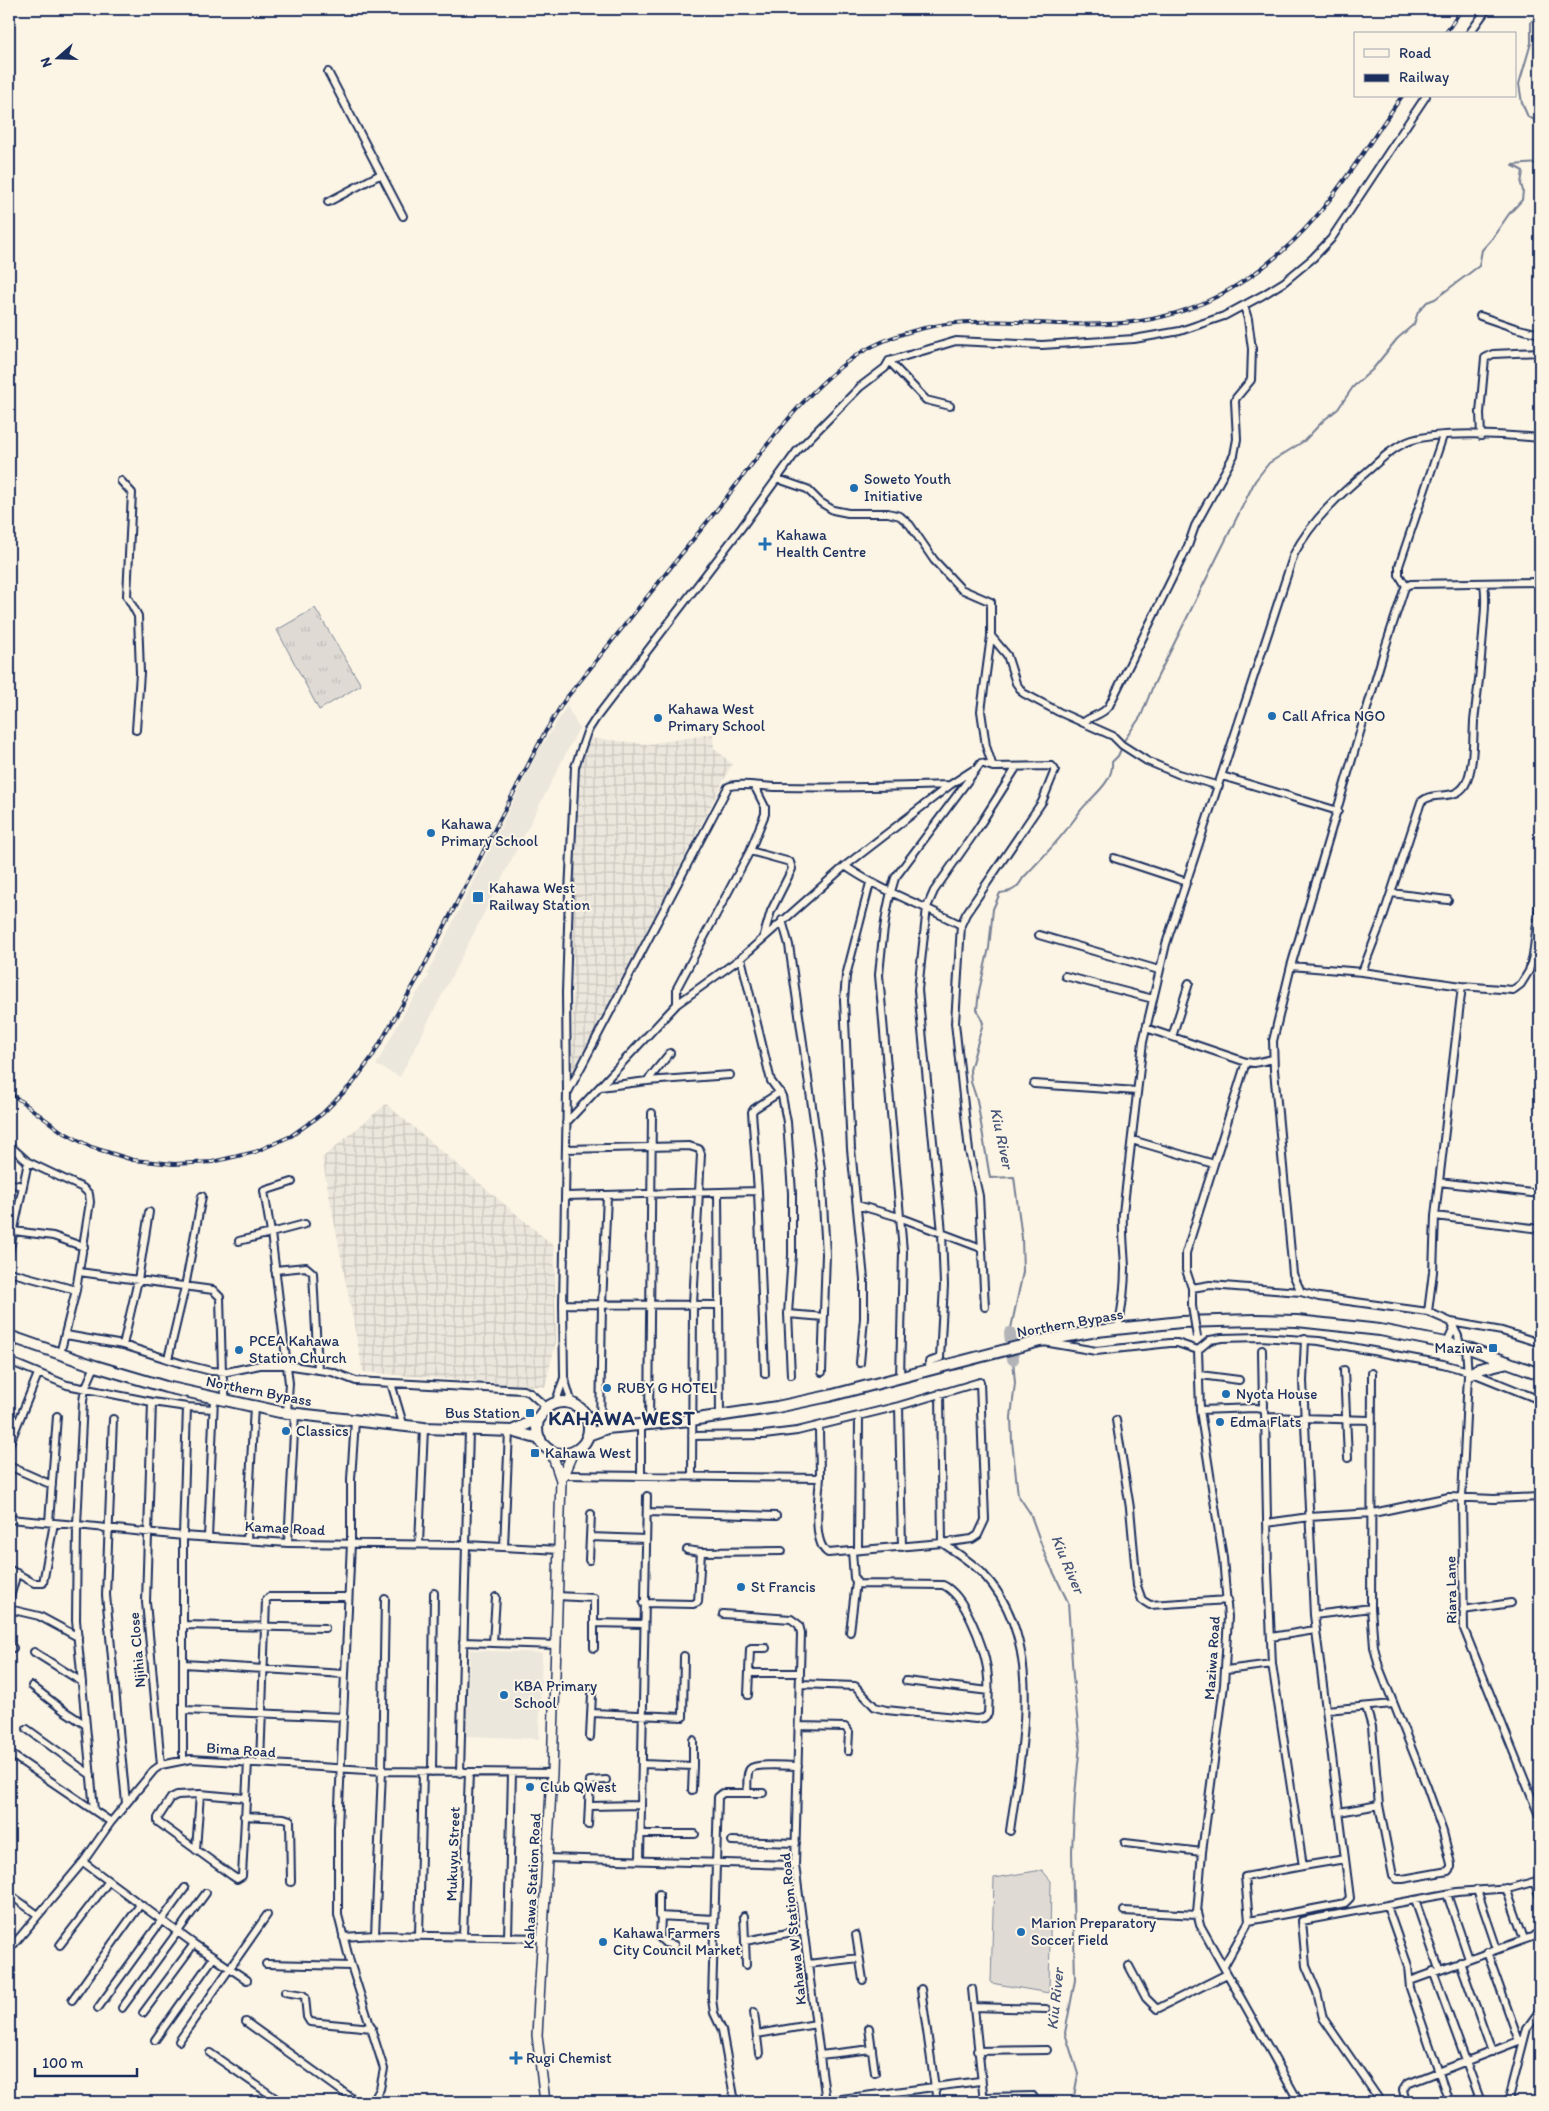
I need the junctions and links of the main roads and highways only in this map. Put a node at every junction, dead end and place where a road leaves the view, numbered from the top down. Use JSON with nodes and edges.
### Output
{"nodes":[{"id":1,"x":12,"y":1338,"type":"edge"},
{"id":2,"x":1508,"y":1362,"type":"junction"},
{"id":3,"x":1470,"y":1372,"type":"road end"},
{"id":4,"x":1540,"y":1374,"type":"edge"},
{"id":5,"x":540,"y":1418,"type":"junction"},
{"id":6,"x":587,"y":1418,"type":"junction"},
{"id":7,"x":603,"y":1427,"type":"junction"},
{"id":8,"x":510,"y":1431,"type":"junction"},
{"id":9,"x":588,"y":1435,"type":"junction"},
{"id":10,"x":540,"y":1439,"type":"junction"}],
"edges":[{"from":1,"to":8,"type":"main road","name":"Northern Bypass"},
{"from":2,"to":3,"type":"main road"},
{"from":2,"to":4,"type":"main road","name":"Northern Bypass"},
{"from":2,"to":7,"type":"main road","name":"Northern Bypass"},
{"from":5,"to":6,"type":"main road"},
{"from":5,"to":8,"type":"main road","name":"Northern Bypass"},
{"from":5,"to":10,"type":"main road"},
{"from":6,"to":7,"type":"main road"},
{"from":6,"to":9,"type":"main road"},
{"from":7,"to":9,"type":"main road","name":"Northern Bypass"},
{"from":8,"to":10,"type":"main road","name":"Northern Bypass"},
{"from":9,"to":10,"type":"main road"}]}
